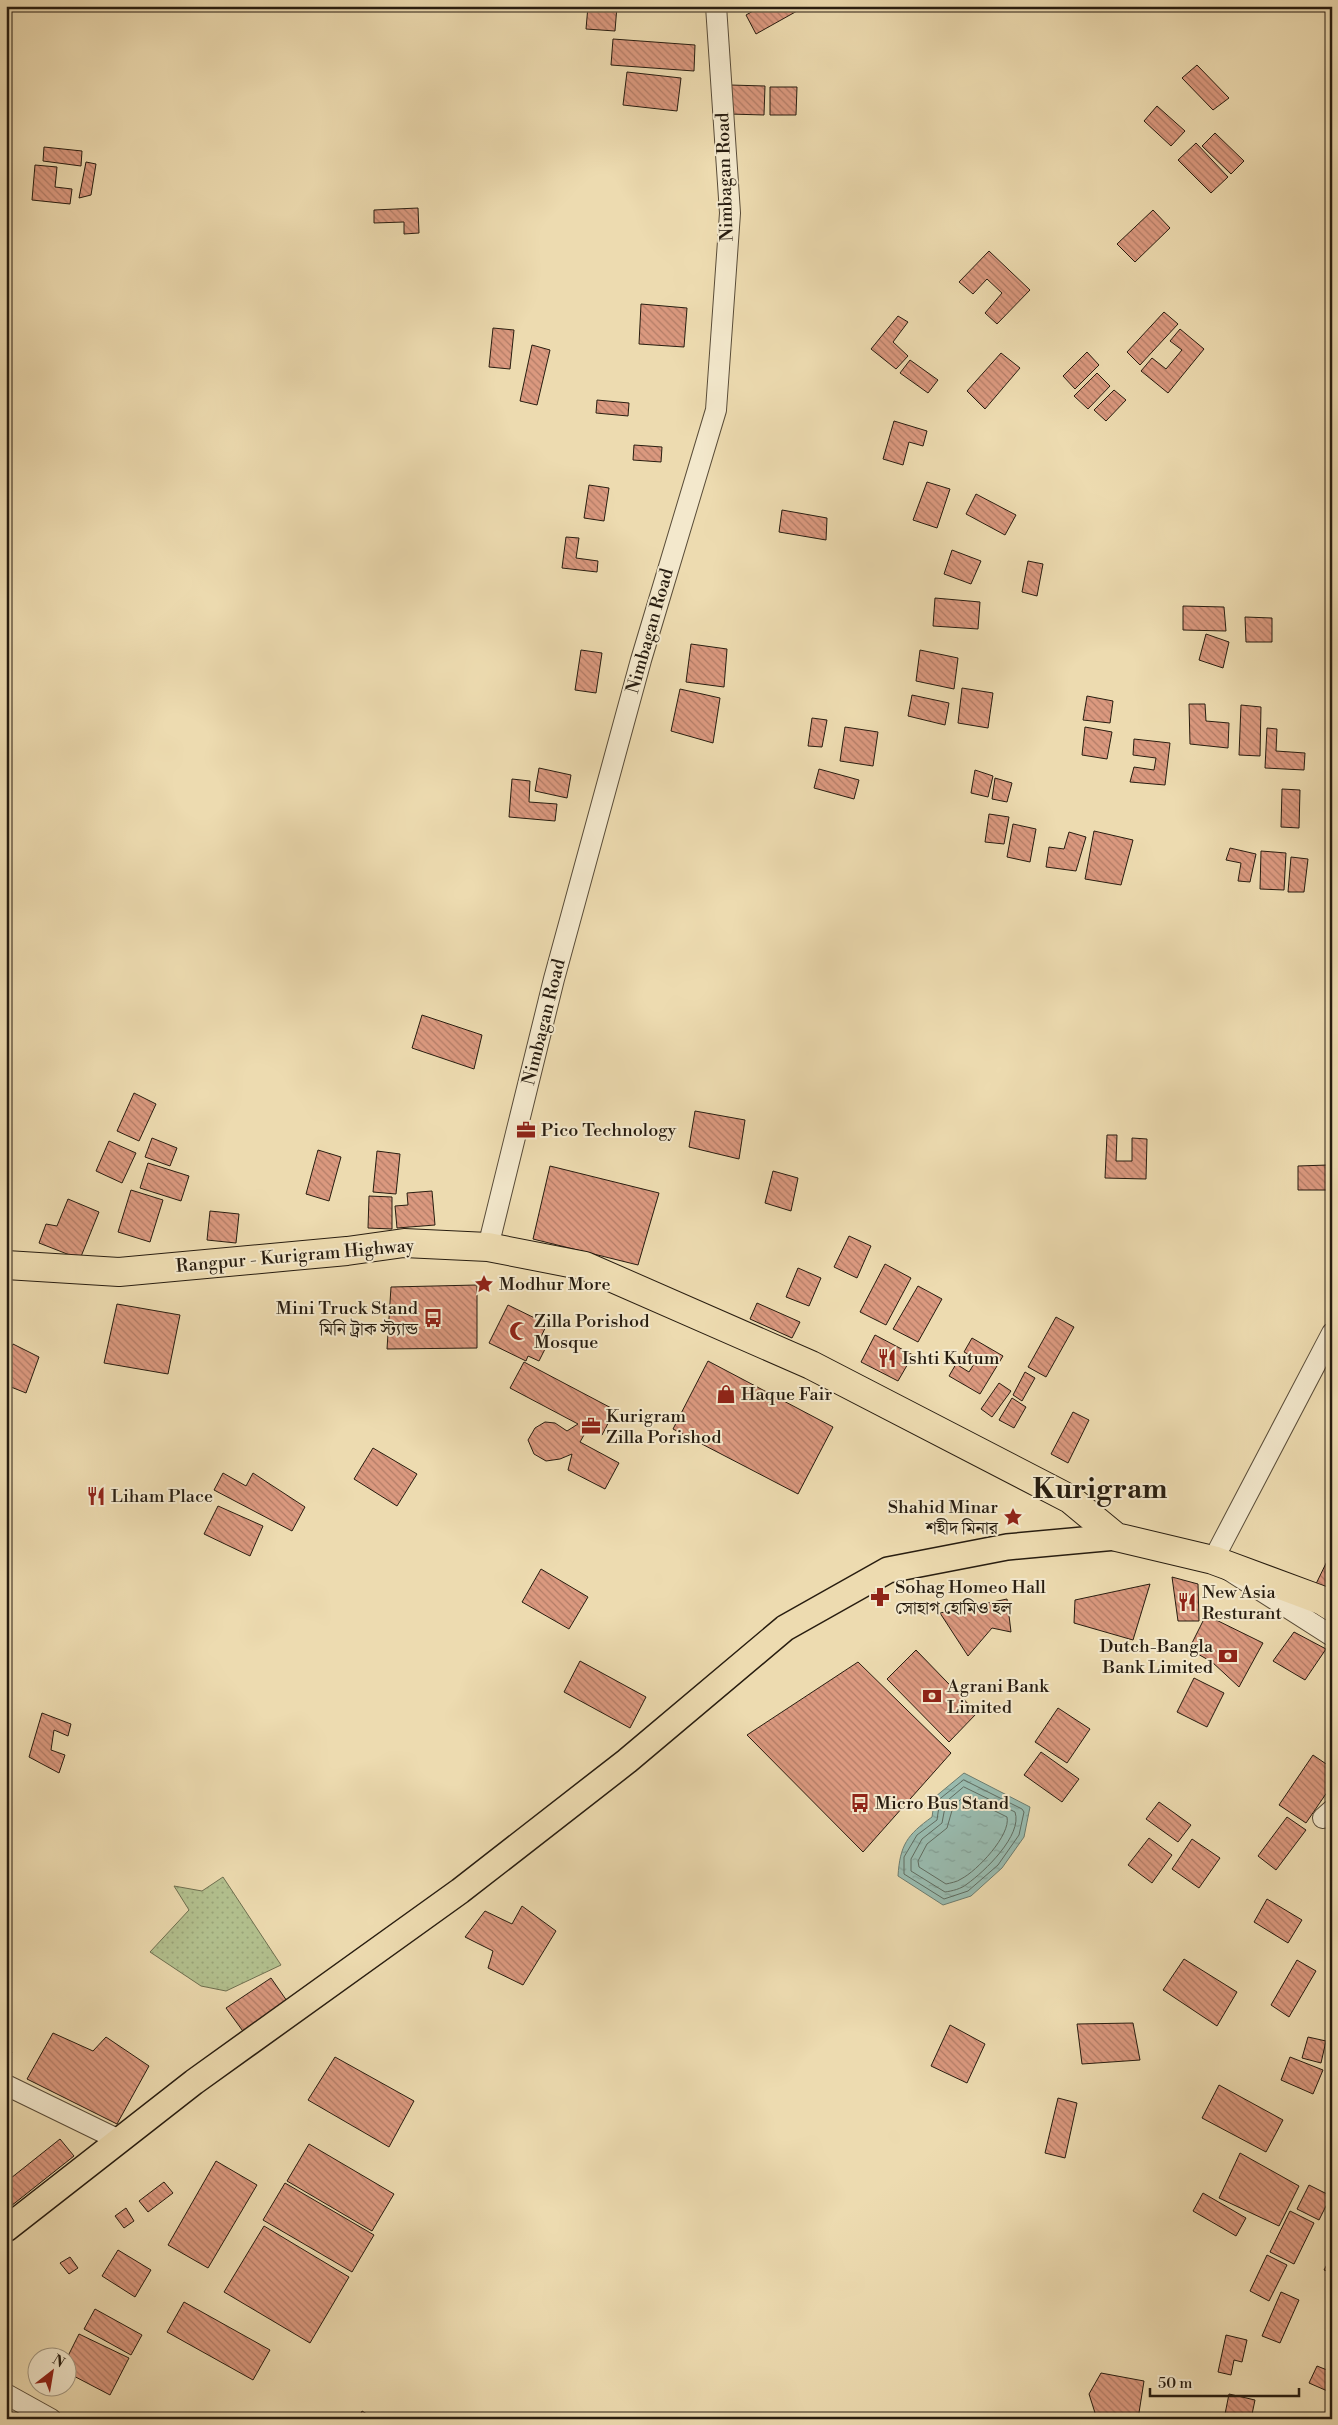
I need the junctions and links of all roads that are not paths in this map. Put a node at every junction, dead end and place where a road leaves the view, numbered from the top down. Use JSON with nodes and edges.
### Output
{"nodes":[{"id":1,"x":716,"y":6,"type":"edge"},
{"id":2,"x":488,"y":1246,"type":"junction"},
{"id":3,"x":6,"y":1265,"type":"edge"},
{"id":4,"x":1332,"y":1333,"type":"edge"},
{"id":5,"x":1116,"y":1537,"type":"junction"},
{"id":6,"x":1213,"y":1560,"type":"junction"},
{"id":7,"x":1332,"y":1606,"type":"edge"},
{"id":8,"x":1332,"y":1636,"type":"edge"},
{"id":9,"x":6,"y":2085,"type":"edge"},
{"id":10,"x":118,"y":2140,"type":"junction"},
{"id":11,"x":6,"y":2229,"type":"edge"},
{"id":12,"x":6,"y":2394,"type":"edge"},
{"id":13,"x":51,"y":2419,"type":"edge"}],
"edges":[{"from":1,"to":2,"type":"street","name":"Nimbagan Road"},
{"from":2,"to":3,"type":"highway","name":"Rangpur - Kurigram Highway"},
{"from":2,"to":5,"type":"highway","name":"Rangpur - Kurigram Highway"},
{"from":4,"to":6,"type":"street"},
{"from":5,"to":6,"type":"highway"},
{"from":5,"to":10,"type":"main road"},
{"from":6,"to":7,"type":"highway"},
{"from":6,"to":8,"type":"street"},
{"from":9,"to":10,"type":"street"},
{"from":10,"to":11,"type":"main road"},
{"from":12,"to":13,"type":"street"}]}
